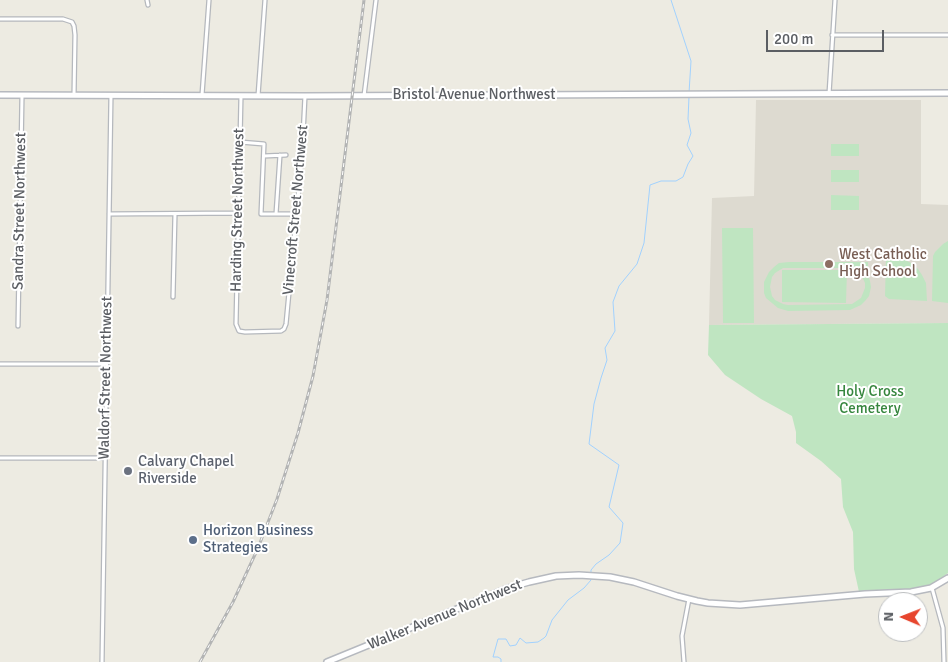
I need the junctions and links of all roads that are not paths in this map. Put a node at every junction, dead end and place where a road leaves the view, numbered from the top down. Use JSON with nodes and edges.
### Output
{"nodes":[{"id":1,"x":147,"y":0,"type":"edge"},
{"id":2,"x":209,"y":0,"type":"edge"},
{"id":3,"x":265,"y":0,"type":"edge"},
{"id":4,"x":376,"y":0,"type":"edge"},
{"id":5,"x":835,"y":0,"type":"edge"},
{"id":6,"x":148,"y":5,"type":"dead end"},
{"id":7,"x":0,"y":19,"type":"edge"},
{"id":8,"x":948,"y":34,"type":"edge"},
{"id":9,"x":832,"y":35,"type":"junction"},
{"id":10,"x":948,"y":93,"type":"edge"},
{"id":11,"x":829,"y":94,"type":"junction"},
{"id":12,"x":0,"y":95,"type":"edge"},
{"id":13,"x":22,"y":95,"type":"junction"},
{"id":14,"x":74,"y":95,"type":"junction"},
{"id":15,"x":112,"y":95,"type":"junction"},
{"id":16,"x":202,"y":95,"type":"junction"},
{"id":17,"x":241,"y":96,"type":"junction"},
{"id":18,"x":258,"y":96,"type":"junction"},
{"id":19,"x":305,"y":96,"type":"junction"},
{"id":20,"x":364,"y":96,"type":"junction"},
{"id":21,"x":240,"y":142,"type":"junction"},
{"id":22,"x":280,"y":155,"type":"junction"},
{"id":23,"x":286,"y":155,"type":"dead end"},
{"id":24,"x":264,"y":156,"type":"junction"},
{"id":25,"x":239,"y":213,"type":"junction"},
{"id":26,"x":109,"y":214,"type":"junction"},
{"id":27,"x":175,"y":214,"type":"junction"},
{"id":28,"x":276,"y":214,"type":"junction"},
{"id":29,"x":297,"y":214,"type":"junction"},
{"id":30,"x":173,"y":297,"type":"dead end"},
{"id":31,"x":286,"y":324,"type":"joint"},
{"id":32,"x":18,"y":326,"type":"dead end"},
{"id":33,"x":0,"y":364,"type":"edge"},
{"id":34,"x":106,"y":364,"type":"junction"},
{"id":35,"x":0,"y":458,"type":"edge"},
{"id":36,"x":104,"y":458,"type":"junction"},
{"id":37,"x":948,"y":578,"type":"edge"},
{"id":38,"x":931,"y":588,"type":"junction"},
{"id":39,"x":689,"y":599,"type":"junction"},
{"id":40,"x":102,"y":662,"type":"edge"},
{"id":41,"x":327,"y":662,"type":"edge"},
{"id":42,"x":684,"y":662,"type":"edge"},
{"id":43,"x":944,"y":662,"type":"edge"}],
"edges":[{"from":1,"to":6,"type":"street"},
{"from":2,"to":16,"type":"street"},
{"from":3,"to":18,"type":"street"},
{"from":4,"to":20,"type":"street"},
{"from":5,"to":9,"type":"street"},
{"from":7,"to":14,"type":"street"},
{"from":8,"to":9,"type":"street"},
{"from":9,"to":11,"type":"street"},
{"from":10,"to":11,"type":"street","name":"Bristol Avenue Northwest"},
{"from":11,"to":20,"type":"street","name":"Bristol Avenue Northwest"},
{"from":12,"to":13,"type":"street","name":"Bristol Avenue Northwest"},
{"from":13,"to":14,"type":"street","name":"Bristol Avenue Northwest"},
{"from":13,"to":32,"type":"street","name":"Sandra Street Northwest"},
{"from":14,"to":15,"type":"street","name":"Bristol Avenue Northwest"},
{"from":15,"to":16,"type":"street","name":"Bristol Avenue Northwest"},
{"from":15,"to":26,"type":"street","name":"Waldorf Street Northwest"},
{"from":16,"to":17,"type":"street","name":"Bristol Avenue Northwest"},
{"from":17,"to":18,"type":"street","name":"Bristol Avenue Northwest"},
{"from":17,"to":21,"type":"street","name":"Harding Street Northwest"},
{"from":18,"to":19,"type":"street","name":"Bristol Avenue Northwest"},
{"from":19,"to":20,"type":"street","name":"Bristol Avenue Northwest"},
{"from":19,"to":29,"type":"street","name":"Vinecroft Street Northwest"},
{"from":21,"to":24,"type":"street"},
{"from":21,"to":25,"type":"street","name":"Harding Street Northwest"},
{"from":22,"to":23,"type":"street"},
{"from":22,"to":24,"type":"street"},
{"from":22,"to":28,"type":"street"},
{"from":24,"to":28,"type":"street"},
{"from":25,"to":27,"type":"street"},
{"from":25,"to":31,"type":"street","name":"Harding Street Northwest"},
{"from":26,"to":27,"type":"street"},
{"from":26,"to":34,"type":"street","name":"Waldorf Street Northwest"},
{"from":27,"to":30,"type":"street"},
{"from":28,"to":29,"type":"street"},
{"from":29,"to":31,"type":"street","name":"Vinecroft Street Northwest"},
{"from":33,"to":34,"type":"street"},
{"from":34,"to":36,"type":"street","name":"Waldorf Street Northwest"},
{"from":35,"to":36,"type":"street"},
{"from":36,"to":40,"type":"street","name":"Waldorf Street Northwest"},
{"from":37,"to":38,"type":"street","name":"Walker Avenue Northwest"},
{"from":38,"to":39,"type":"street","name":"Walker Avenue Northwest"},
{"from":38,"to":43,"type":"street"},
{"from":39,"to":41,"type":"street","name":"Walker Avenue Northwest"},
{"from":39,"to":42,"type":"street"}]}
